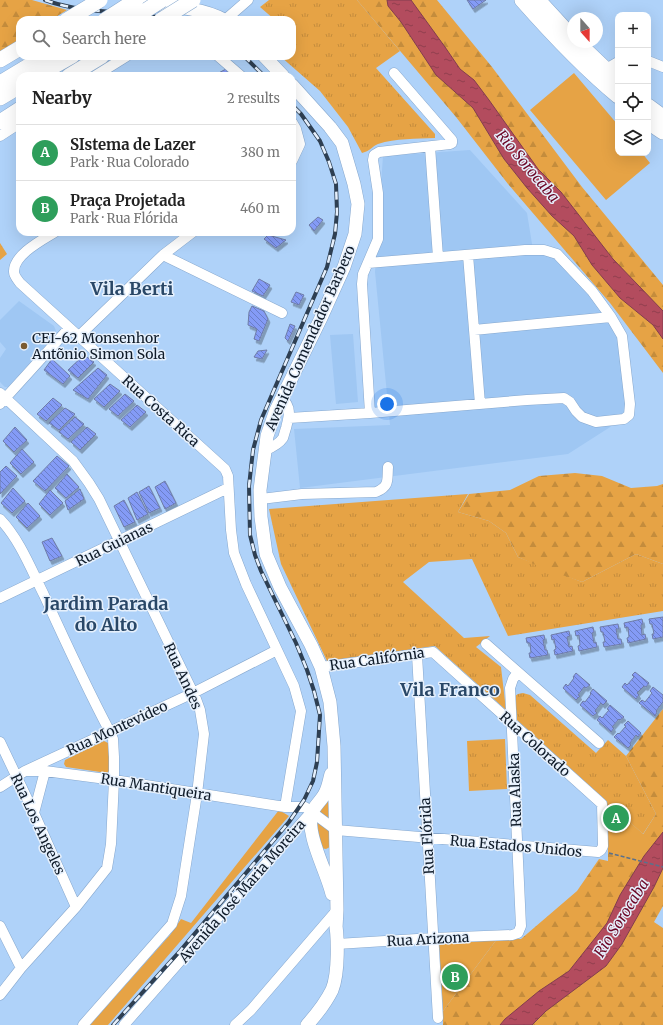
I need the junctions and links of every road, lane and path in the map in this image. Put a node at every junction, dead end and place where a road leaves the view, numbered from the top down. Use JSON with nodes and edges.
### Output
{"nodes":[{"id":1,"x":100,"y":0,"type":"edge"},
{"id":2,"x":128,"y":0,"type":"edge"},
{"id":3,"x":136,"y":0,"type":"edge"},
{"id":4,"x":162,"y":0,"type":"edge"},
{"id":5,"x":193,"y":0,"type":"edge"},
{"id":6,"x":248,"y":0,"type":"edge"},
{"id":7,"x":522,"y":0,"type":"edge"},
{"id":8,"x":538,"y":0,"type":"edge"},
{"id":9,"x":74,"y":16,"type":"edge"},
{"id":10,"x":111,"y":16,"type":"edge"},
{"id":11,"x":137,"y":16,"type":"edge"},
{"id":12,"x":167,"y":16,"type":"edge"},
{"id":13,"x":219,"y":16,"type":"edge"},
{"id":14,"x":229,"y":16,"type":"edge"},
{"id":15,"x":567,"y":31,"type":"edge"},
{"id":16,"x":586,"y":48,"type":"edge"},
{"id":17,"x":16,"y":50,"type":"edge"},
{"id":18,"x":0,"y":60,"type":"edge"},
{"id":19,"x":39,"y":60,"type":"edge"},
{"id":20,"x":65,"y":60,"type":"edge"},
{"id":21,"x":95,"y":60,"type":"edge"},
{"id":22,"x":121,"y":60,"type":"edge"},
{"id":23,"x":223,"y":60,"type":"edge"},
{"id":24,"x":268,"y":60,"type":"edge"},
{"id":25,"x":651,"y":62,"type":"edge"},
{"id":26,"x":612,"y":66,"type":"edge"},
{"id":27,"x":663,"y":67,"type":"edge"},
{"id":28,"x":18,"y":72,"type":"edge"},
{"id":29,"x":44,"y":72,"type":"edge"},
{"id":30,"x":76,"y":72,"type":"edge"},
{"id":31,"x":101,"y":72,"type":"edge"},
{"id":32,"x":236,"y":72,"type":"edge"},
{"id":33,"x":279,"y":72,"type":"edge"},
{"id":34,"x":16,"y":73,"type":"edge"},
{"id":35,"x":394,"y":73,"type":"dead end"},
{"id":36,"x":0,"y":82,"type":"edge"},
{"id":37,"x":16,"y":88,"type":"edge"},
{"id":38,"x":296,"y":89,"type":"edge"},
{"id":39,"x":615,"y":94,"type":"edge"},
{"id":40,"x":0,"y":98,"type":"edge"},
{"id":41,"x":16,"y":105,"type":"edge"},
{"id":42,"x":651,"y":108,"type":"edge"},
{"id":43,"x":16,"y":112,"type":"edge"},
{"id":44,"x":0,"y":114,"type":"edge"},
{"id":45,"x":663,"y":117,"type":"edge"},
{"id":46,"x":0,"y":122,"type":"edge"},
{"id":47,"x":651,"y":124,"type":"edge"},
{"id":48,"x":16,"y":125,"type":"edge"},
{"id":49,"x":296,"y":129,"type":"edge"},
{"id":50,"x":663,"y":132,"type":"edge"},
{"id":51,"x":0,"y":136,"type":"edge"},
{"id":52,"x":430,"y":146,"type":"junction"},
{"id":53,"x":296,"y":152,"type":"edge"},
{"id":54,"x":49,"y":236,"type":"edge"},
{"id":55,"x":188,"y":236,"type":"edge"},
{"id":56,"x":163,"y":255,"type":"junction"},
{"id":57,"x":468,"y":255,"type":"junction"},
{"id":58,"x":438,"y":257,"type":"junction"},
{"id":59,"x":368,"y":263,"type":"junction"},
{"id":60,"x":282,"y":313,"type":"dead end"},
{"id":61,"x":611,"y":317,"type":"junction"},
{"id":62,"x":69,"y":328,"type":"junction"},
{"id":63,"x":474,"y":330,"type":"junction"},
{"id":64,"x":79,"y":336,"type":"junction"},
{"id":65,"x":2,"y":398,"type":"edge"},
{"id":66,"x":282,"y":398,"type":"junction"},
{"id":67,"x":480,"y":404,"type":"junction"},
{"id":68,"x":370,"y":413,"type":"junction"},
{"id":69,"x":289,"y":418,"type":"junction"},
{"id":70,"x":264,"y":451,"type":"junction"},
{"id":71,"x":388,"y":466,"type":"dead end"},
{"id":72,"x":228,"y":488,"type":"junction"},
{"id":73,"x":261,"y":500,"type":"junction"},
{"id":74,"x":0,"y":519,"type":"edge"},
{"id":75,"x":120,"y":541,"type":"junction"},
{"id":76,"x":37,"y":580,"type":"junction"},
{"id":77,"x":0,"y":598,"type":"edge"},
{"id":78,"x":486,"y":644,"type":"dead end"},
{"id":79,"x":277,"y":650,"type":"junction"},
{"id":80,"x":433,"y":652,"type":"joint"},
{"id":81,"x":417,"y":654,"type":"junction"},
{"id":82,"x":321,"y":667,"type":"junction"},
{"id":83,"x":518,"y":672,"type":"junction"},
{"id":84,"x":193,"y":693,"type":"junction"},
{"id":85,"x":512,"y":724,"type":"junction"},
{"id":86,"x":110,"y":732,"type":"junction"},
{"id":87,"x":0,"y":742,"type":"edge"},
{"id":88,"x":599,"y":743,"type":"dead end"},
{"id":89,"x":334,"y":765,"type":"junction"},
{"id":90,"x":44,"y":772,"type":"junction"},
{"id":91,"x":21,"y":773,"type":"junction"},
{"id":92,"x":114,"y":780,"type":"junction"},
{"id":93,"x":0,"y":786,"type":"edge"},
{"id":94,"x":197,"y":794,"type":"junction"},
{"id":95,"x":285,"y":807,"type":"junction"},
{"id":96,"x":312,"y":811,"type":"junction"},
{"id":97,"x":34,"y":814,"type":"junction"},
{"id":98,"x":336,"y":830,"type":"junction"},
{"id":99,"x":428,"y":838,"type":"junction"},
{"id":100,"x":336,"y":845,"type":"junction"},
{"id":101,"x":517,"y":846,"type":"junction"},
{"id":102,"x":316,"y":848,"type":"junction"},
{"id":103,"x":601,"y":850,"type":"junction"},
{"id":104,"x":663,"y":867,"type":"edge"},
{"id":105,"x":76,"y":907,"type":"junction"},
{"id":106,"x":336,"y":912,"type":"junction"},
{"id":107,"x":0,"y":926,"type":"edge"},
{"id":108,"x":518,"y":933,"type":"joint"},
{"id":109,"x":433,"y":938,"type":"junction"},
{"id":110,"x":338,"y":944,"type":"junction"},
{"id":111,"x":21,"y":968,"type":"junction"},
{"id":112,"x":0,"y":995,"type":"edge"},
{"id":113,"x":438,"y":1018,"type":"dead end"},
{"id":114,"x":83,"y":1025,"type":"edge"},
{"id":115,"x":124,"y":1025,"type":"edge"},
{"id":116,"x":235,"y":1025,"type":"edge"},
{"id":117,"x":307,"y":1025,"type":"edge"}],
"edges":[{"from":1,"to":9,"type":"highway","bridge":true},
{"from":2,"to":13,"type":"main road"},
{"from":3,"to":10,"type":"highway","bridge":true},
{"from":4,"to":11,"type":"highway","bridge":true},
{"from":5,"to":12,"type":"highway","bridge":true},
{"from":6,"to":14,"type":"street"},
{"from":7,"to":39,"type":"highway"},
{"from":8,"to":15,"type":"highway"},
{"from":16,"to":26,"type":"highway"},
{"from":17,"to":18,"type":"highway"},
{"from":19,"to":28,"type":"highway"},
{"from":20,"to":29,"type":"highway"},
{"from":21,"to":30,"type":"highway"},
{"from":22,"to":31,"type":"street"},
{"from":23,"to":32,"type":"street"},
{"from":24,"to":33,"type":"main road"},
{"from":25,"to":27,"type":"street"},
{"from":34,"to":36,"type":"highway"},
{"from":35,"to":52,"type":"street"},
{"from":37,"to":40,"type":"highway"},
{"from":38,"to":66,"type":"main road","name":"Avenida Comendador Barbero"},
{"from":41,"to":44,"type":"highway"},
{"from":42,"to":45,"type":"highway"},
{"from":43,"to":46,"type":"highway"},
{"from":47,"to":50,"type":"highway"},
{"from":48,"to":51,"type":"street"},
{"from":49,"to":53,"type":"street"},
{"from":52,"to":58,"type":"street"},
{"from":52,"to":59,"type":"street"},
{"from":54,"to":62,"type":"street","name":"Rua Costa Rica"},
{"from":55,"to":56,"type":"street"},
{"from":56,"to":60,"type":"street"},
{"from":56,"to":64,"type":"street"},
{"from":57,"to":58,"type":"street"},
{"from":57,"to":61,"type":"street"},
{"from":57,"to":63,"type":"street"},
{"from":58,"to":59,"type":"street"},
{"from":59,"to":68,"type":"street"},
{"from":61,"to":63,"type":"street"},
{"from":61,"to":67,"type":"street"},
{"from":62,"to":64,"type":"street","name":"Rua Costa Rica"},
{"from":62,"to":65,"type":"street"},
{"from":63,"to":67,"type":"street"},
{"from":64,"to":72,"type":"street","name":"Rua Costa Rica"},
{"from":65,"to":75,"type":"street","name":"Rua Andes"},
{"from":66,"to":69,"type":"street"},
{"from":66,"to":70,"type":"main road","name":"Avenida Comendador Barbero"},
{"from":67,"to":68,"type":"street"},
{"from":68,"to":69,"type":"street"},
{"from":69,"to":70,"type":"street"},
{"from":70,"to":73,"type":"main road","name":"Avenida Comendador Barbero"},
{"from":71,"to":73,"type":"street"},
{"from":72,"to":75,"type":"street","name":"Rua Guianas"},
{"from":72,"to":79,"type":"street","name":"Avenida José Maria Moreira"},
{"from":73,"to":82,"type":"main road","name":"Avenida Comendador Barbero"},
{"from":74,"to":76,"type":"street"},
{"from":75,"to":76,"type":"street","name":"Rua Guianas"},
{"from":75,"to":84,"type":"street","name":"Rua Andes"},
{"from":76,"to":77,"type":"street","name":"Rua Guianas"},
{"from":76,"to":86,"type":"street"},
{"from":78,"to":83,"type":"street"},
{"from":79,"to":84,"type":"street","name":"Rua Montevideo"},
{"from":79,"to":95,"type":"street","name":"Avenida José Maria Moreira"},
{"from":80,"to":81,"type":"street","name":"Rua Califórnia"},
{"from":80,"to":85,"type":"street","name":"Rua Colorado"},
{"from":81,"to":82,"type":"street","name":"Rua Califórnia"},
{"from":81,"to":99,"type":"street","name":"Rua Flórida"},
{"from":82,"to":89,"type":"main road","name":"Avenida Comendador Barbero"},
{"from":83,"to":85,"type":"street","name":"Rua Alaska"},
{"from":83,"to":88,"type":"street"},
{"from":84,"to":86,"type":"street","name":"Rua Montevideo"},
{"from":84,"to":94,"type":"street","name":"Rua Andes"},
{"from":85,"to":101,"type":"street","name":"Rua Alaska"},
{"from":85,"to":103,"type":"street","name":"Rua Colorado"},
{"from":86,"to":91,"type":"street","name":"Rua Montevideo"},
{"from":86,"to":92,"type":"street"},
{"from":87,"to":91,"type":"street","name":"Rua Los Angeles"},
{"from":89,"to":96,"type":"main road","name":"Avenida Comendador Barbero"},
{"from":89,"to":98,"type":"main road","name":"Avenida Comendador Barbero"},
{"from":90,"to":91,"type":"street","name":"Rua Mantiqueira"},
{"from":90,"to":92,"type":"street","name":"Rua Mantiqueira"},
{"from":90,"to":97,"type":"street"},
{"from":91,"to":93,"type":"street","name":"Rua Montevideo"},
{"from":91,"to":97,"type":"street","name":"Rua Los Angeles"},
{"from":92,"to":94,"type":"street","name":"Rua Mantiqueira"},
{"from":92,"to":105,"type":"street"},
{"from":94,"to":95,"type":"street","name":"Rua Mantiqueira"},
{"from":94,"to":114,"type":"street","name":"Rua Andes"},
{"from":95,"to":96,"type":"street","name":"Avenida José Maria Moreira"},
{"from":96,"to":98,"type":"street"},
{"from":96,"to":102,"type":"main road","name":"Avenida Comendador Barbero"},
{"from":96,"to":115,"type":"street","name":"Avenida José Maria Moreira"},
{"from":97,"to":105,"type":"street","name":"Rua Los Angeles"},
{"from":98,"to":99,"type":"street","name":"Rua Estados Unidos"},
{"from":98,"to":100,"type":"main road","name":"Avenida Comendador Barbero"},
{"from":99,"to":101,"type":"street","name":"Rua Estados Unidos"},
{"from":99,"to":109,"type":"street","name":"Rua Flórida"},
{"from":100,"to":102,"type":"main road"},
{"from":100,"to":106,"type":"main road","name":"Avenida Comendador Barbero"},
{"from":101,"to":103,"type":"street","name":"Rua Estados Unidos"},
{"from":101,"to":108,"type":"street","name":"Rua Alaska"},
{"from":102,"to":106,"type":"main road","name":"Avenida Comendador Barbero"},
{"from":103,"to":104,"type":"path"},
{"from":105,"to":111,"type":"street"},
{"from":106,"to":110,"type":"main road","name":"Avenida Comendador Barbero"},
{"from":106,"to":116,"type":"street"},
{"from":107,"to":111,"type":"street"},
{"from":108,"to":109,"type":"street","name":"Rua Arizona"},
{"from":109,"to":110,"type":"street","name":"Rua Arizona"},
{"from":109,"to":113,"type":"street","name":"Rua Flórida"},
{"from":110,"to":117,"type":"main road","name":"Avenida Comendador Barbero"},
{"from":111,"to":112,"type":"street"}]}
